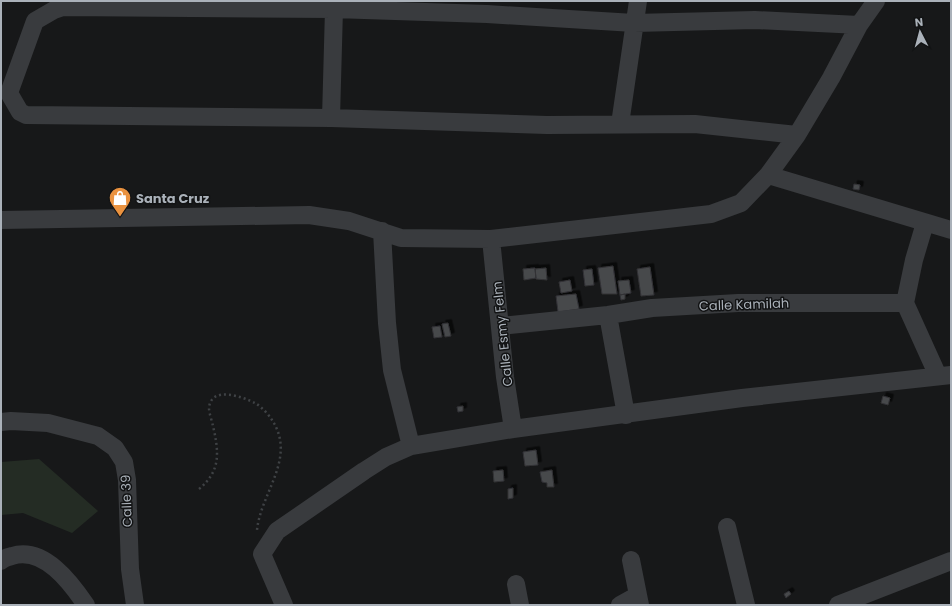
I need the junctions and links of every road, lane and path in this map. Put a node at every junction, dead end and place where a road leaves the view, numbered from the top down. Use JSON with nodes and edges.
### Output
{"nodes":[{"id":1,"x":638,"y":1,"type":"edge"},
{"id":2,"x":876,"y":1,"type":"edge"},
{"id":3,"x":334,"y":9,"type":"junction"},
{"id":4,"x":634,"y":23,"type":"junction"},
{"id":5,"x":859,"y":25,"type":"junction"},
{"id":6,"x":331,"y":118,"type":"junction"},
{"id":7,"x":620,"y":124,"type":"junction"},
{"id":8,"x":797,"y":135,"type":"junction"},
{"id":9,"x":768,"y":175,"type":"junction"},
{"id":10,"x":1,"y":220,"type":"edge"},
{"id":11,"x":925,"y":223,"type":"junction"},
{"id":12,"x":951,"y":230,"type":"edge"},
{"id":13,"x":382,"y":231,"type":"junction"},
{"id":14,"x":491,"y":239,"type":"junction"},
{"id":15,"x":905,"y":303,"type":"junction"},
{"id":16,"x":608,"y":315,"type":"junction"},
{"id":17,"x":501,"y":326,"type":"junction"},
{"id":18,"x":945,"y":375,"type":"edge"},
{"id":19,"x":626,"y":415,"type":"junction"},
{"id":20,"x":1,"y":422,"type":"edge"},
{"id":21,"x":513,"y":429,"type":"junction"},
{"id":22,"x":411,"y":446,"type":"junction"},
{"id":23,"x":199,"y":489,"type":"dead end"},
{"id":24,"x":727,"y":527,"type":"dead end"},
{"id":25,"x":262,"y":554,"type":"junction"},
{"id":26,"x":632,"y":560,"type":"dead end"},
{"id":27,"x":1,"y":561,"type":"edge"},
{"id":28,"x":951,"y":561,"type":"edge"},
{"id":29,"x":516,"y":584,"type":"dead end"},
{"id":30,"x":639,"y":600,"type":"edge"},
{"id":31,"x":86,"y":605,"type":"edge"},
{"id":32,"x":135,"y":605,"type":"edge"},
{"id":33,"x":284,"y":605,"type":"edge"},
{"id":34,"x":520,"y":605,"type":"edge"},
{"id":35,"x":620,"y":605,"type":"edge"},
{"id":36,"x":746,"y":605,"type":"edge"},
{"id":37,"x":838,"y":605,"type":"edge"}],
"edges":[{"from":1,"to":4,"type":"street"},
{"from":2,"to":5,"type":"street"},
{"from":3,"to":4,"type":"street"},
{"from":3,"to":6,"type":"street"},
{"from":3,"to":6,"type":"street"},
{"from":4,"to":5,"type":"street"},
{"from":4,"to":7,"type":"street"},
{"from":5,"to":8,"type":"street"},
{"from":6,"to":7,"type":"street"},
{"from":7,"to":8,"type":"street"},
{"from":8,"to":9,"type":"street"},
{"from":9,"to":11,"type":"street"},
{"from":9,"to":14,"type":"street"},
{"from":10,"to":13,"type":"street"},
{"from":11,"to":12,"type":"street"},
{"from":11,"to":15,"type":"street"},
{"from":13,"to":14,"type":"street"},
{"from":13,"to":22,"type":"street"},
{"from":14,"to":17,"type":"street","name":"Calle Esmy Felm"},
{"from":15,"to":16,"type":"street","name":"Calle Kamilah"},
{"from":15,"to":18,"type":"street"},
{"from":16,"to":17,"type":"street","name":"Calle Kamilah"},
{"from":16,"to":19,"type":"street"},
{"from":17,"to":21,"type":"street","name":"Calle Esmy Felm"},
{"from":18,"to":19,"type":"street"},
{"from":19,"to":21,"type":"street"},
{"from":20,"to":32,"type":"street","name":"Calle 39"},
{"from":21,"to":22,"type":"street"},
{"from":22,"to":25,"type":"street"},
{"from":23,"to":25,"type":"path"},
{"from":24,"to":36,"type":"street"},
{"from":25,"to":33,"type":"street"},
{"from":26,"to":30,"type":"street"},
{"from":27,"to":31,"type":"street"},
{"from":28,"to":37,"type":"street"},
{"from":29,"to":34,"type":"street"},
{"from":30,"to":35,"type":"street"}]}
